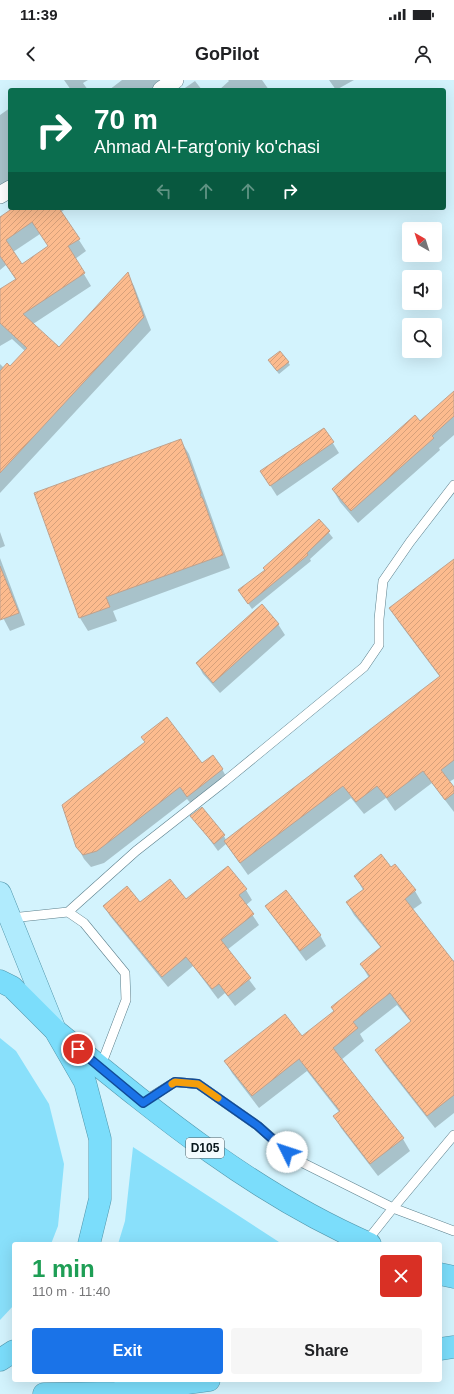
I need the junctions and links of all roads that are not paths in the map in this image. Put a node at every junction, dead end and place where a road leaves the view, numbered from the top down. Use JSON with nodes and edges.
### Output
{"nodes":[{"id":1,"x":175,"y":80,"type":"edge"},
{"id":2,"x":163,"y":88,"type":"edge"},
{"id":3,"x":454,"y":485,"type":"edge"},
{"id":4,"x":0,"y":893,"type":"edge"},
{"id":5,"x":68,"y":912,"type":"junction"},
{"id":6,"x":10,"y":918,"type":"junction"},
{"id":7,"x":0,"y":980,"type":"edge"},
{"id":8,"x":55,"y":1030,"type":"junction"},
{"id":9,"x":100,"y":1068,"type":"junction"},
{"id":10,"x":143,"y":1103,"type":"junction"},
{"id":11,"x":454,"y":1136,"type":"edge"},
{"id":12,"x":393,"y":1208,"type":"junction"},
{"id":13,"x":454,"y":1231,"type":"edge"},
{"id":14,"x":89,"y":1242,"type":"edge"},
{"id":15,"x":366,"y":1242,"type":"edge"},
{"id":16,"x":369,"y":1242,"type":"edge"},
{"id":17,"x":442,"y":1274,"type":"edge"},
{"id":18,"x":454,"y":1277,"type":"edge"},
{"id":19,"x":454,"y":1347,"type":"edge"},
{"id":20,"x":442,"y":1349,"type":"edge"},
{"id":21,"x":12,"y":1353,"type":"edge"},
{"id":22,"x":0,"y":1360,"type":"edge"},
{"id":23,"x":194,"y":1382,"type":"edge"},
{"id":24,"x":112,"y":1393,"type":"edge"},
{"id":25,"x":44,"y":1394,"type":"edge"}],
"edges":[{"from":1,"to":2,"type":"street"},
{"from":3,"to":5,"type":"lane"},
{"from":4,"to":6,"type":"main road"},
{"from":5,"to":6,"type":"lane"},
{"from":5,"to":9,"type":"lane"},
{"from":6,"to":8,"type":"main road"},
{"from":7,"to":8,"type":"highway"},
{"from":8,"to":9,"type":"highway","number":"D105"},
{"from":8,"to":14,"type":"highway"},
{"from":9,"to":10,"type":"highway","number":"D105"},
{"from":10,"to":12,"type":"lane"},
{"from":10,"to":15,"type":"highway","number":"D105"},
{"from":11,"to":12,"type":"lane"},
{"from":12,"to":13,"type":"lane"},
{"from":12,"to":16,"type":"lane"},
{"from":17,"to":18,"type":"highway"},
{"from":19,"to":20,"type":"highway"},
{"from":21,"to":22,"type":"highway"},
{"from":23,"to":24,"type":"highway"},
{"from":24,"to":25,"type":"highway"}]}
